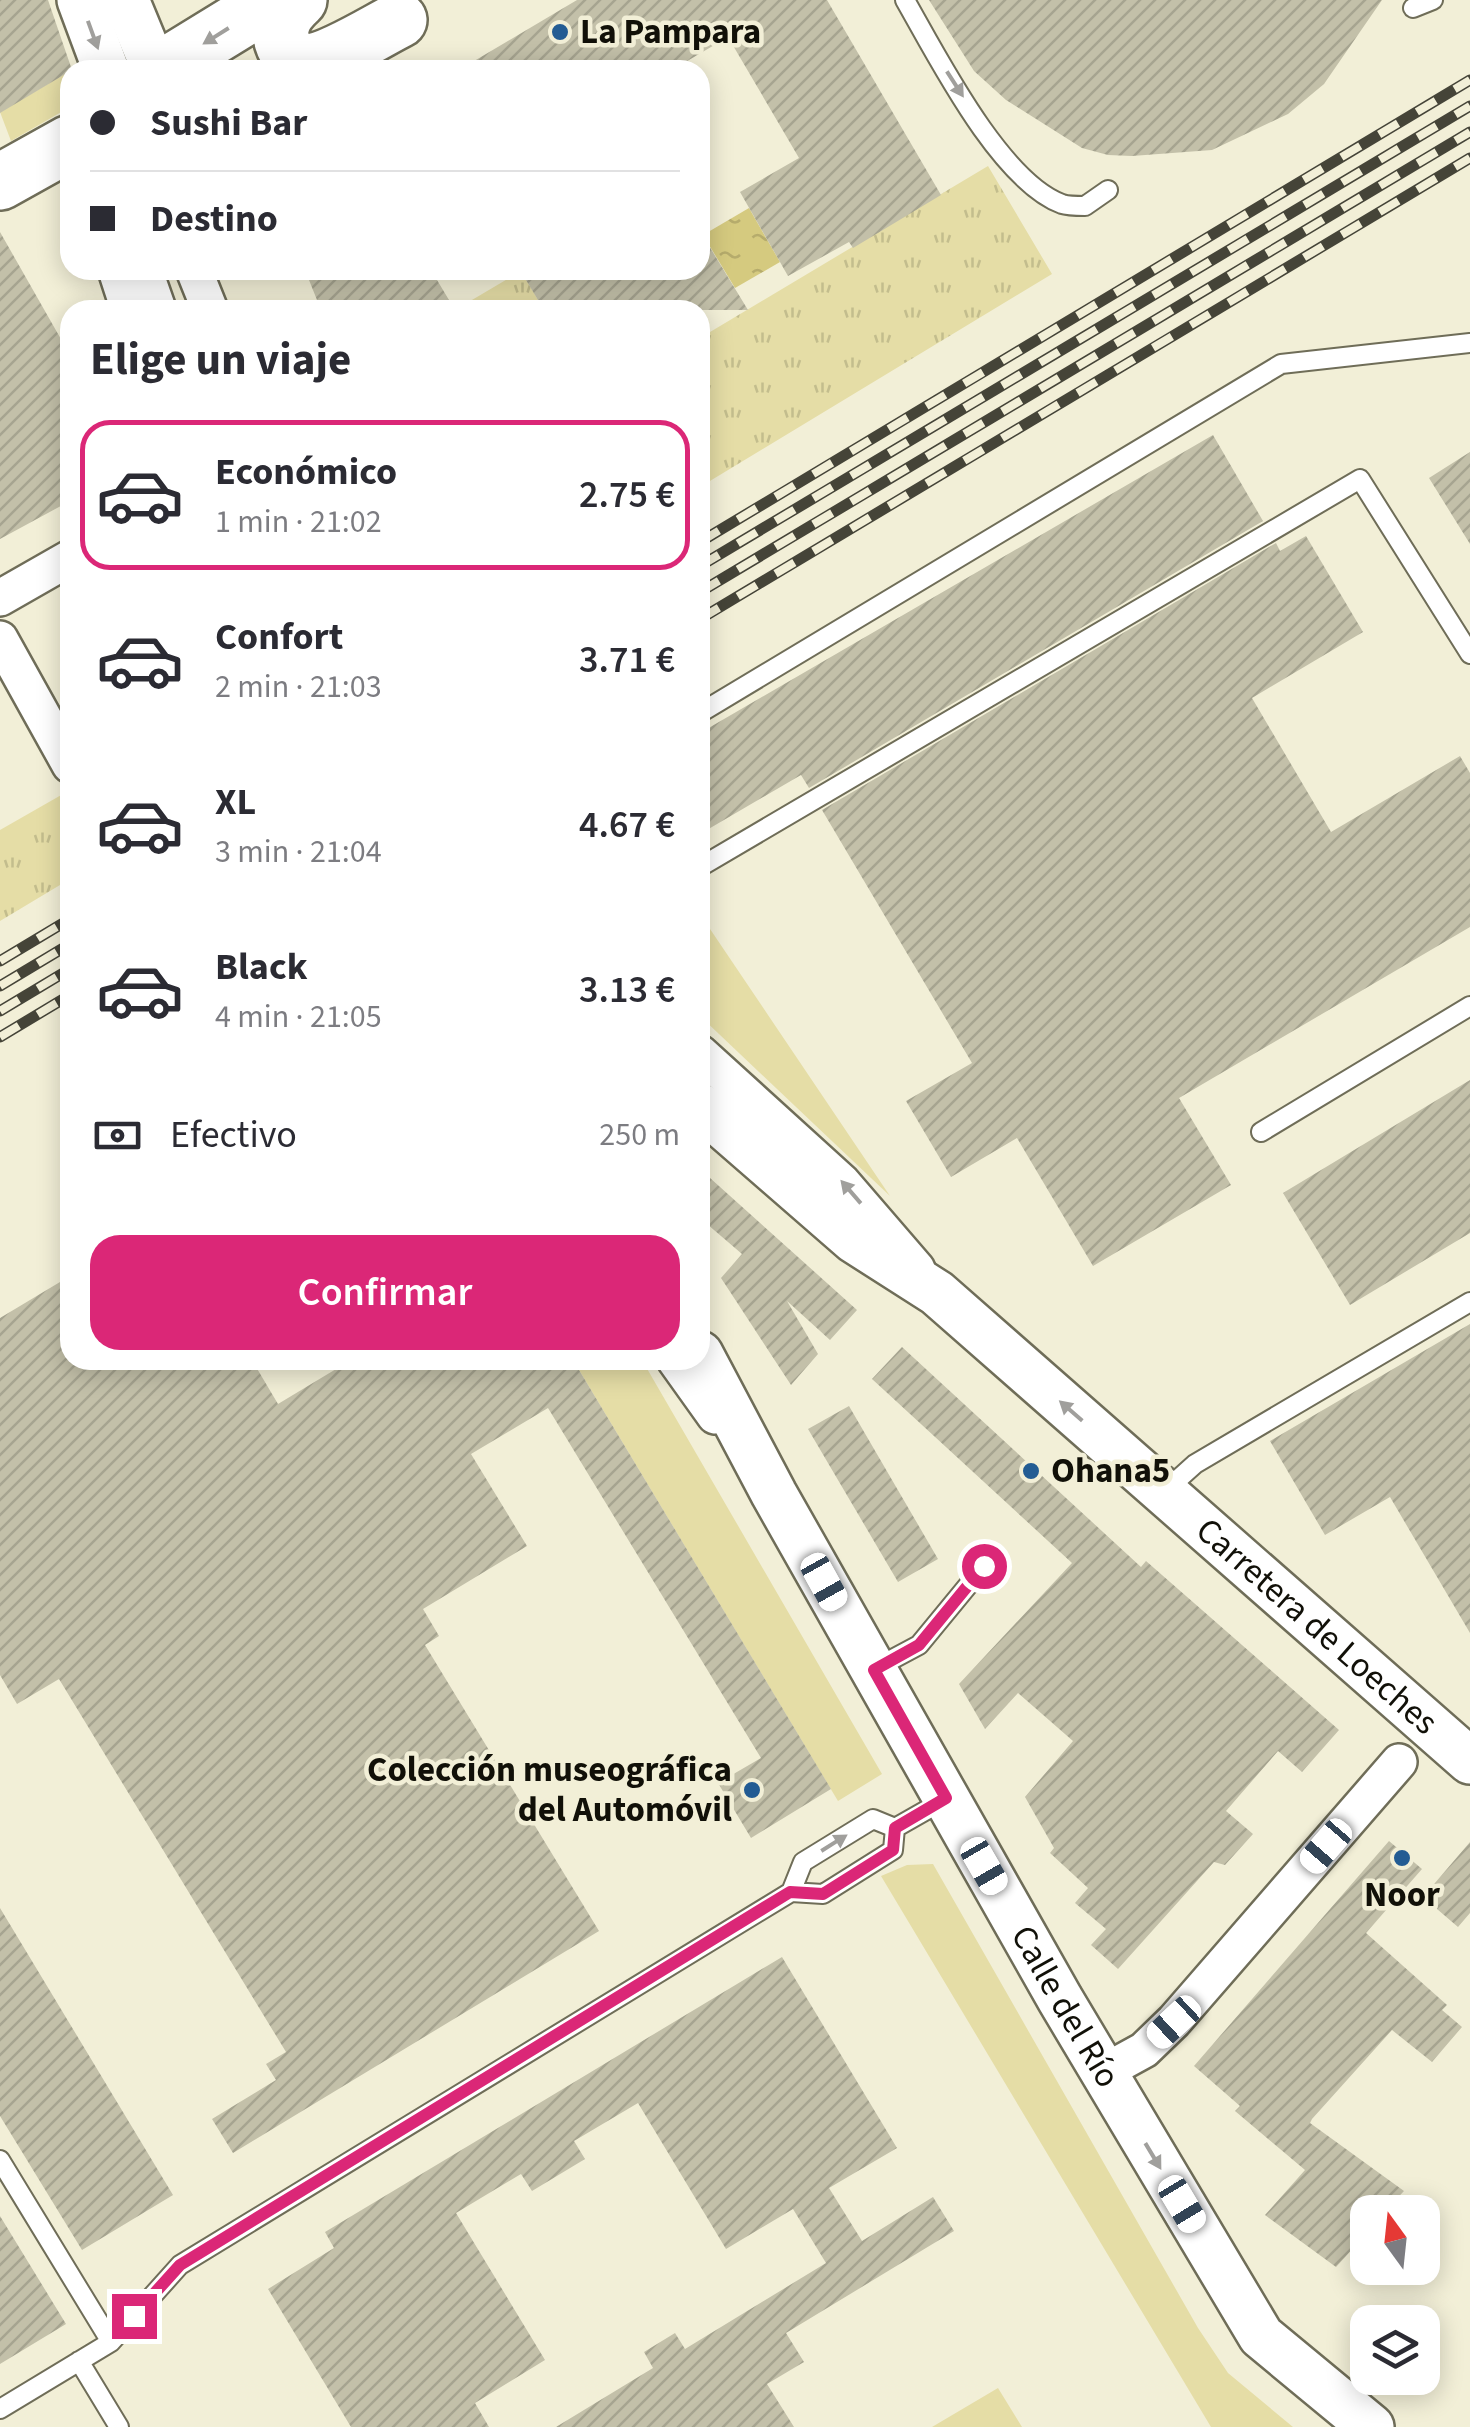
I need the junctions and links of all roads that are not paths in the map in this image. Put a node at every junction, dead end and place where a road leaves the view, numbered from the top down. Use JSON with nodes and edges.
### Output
{"nodes":[{"id":1,"x":80,"y":0,"type":"edge"},
{"id":2,"x":126,"y":0,"type":"edge"},
{"id":3,"x":273,"y":0,"type":"edge"},
{"id":4,"x":299,"y":0,"type":"edge"},
{"id":5,"x":906,"y":0,"type":"edge"},
{"id":6,"x":1433,"y":0,"type":"edge"},
{"id":7,"x":1414,"y":8,"type":"dead end"},
{"id":8,"x":410,"y":10,"type":"edge"},
{"id":9,"x":102,"y":60,"type":"edge"},
{"id":10,"x":153,"y":60,"type":"edge"},
{"id":11,"x":174,"y":60,"type":"edge"},
{"id":12,"x":298,"y":60,"type":"edge"},
{"id":13,"x":314,"y":60,"type":"edge"},
{"id":14,"x":347,"y":60,"type":"edge"},
{"id":15,"x":60,"y":148,"type":"edge"},
{"id":16,"x":0,"y":182,"type":"edge"},
{"id":17,"x":60,"y":188,"type":"edge"},
{"id":18,"x":1108,"y":190,"type":"dead end"},
{"id":19,"x":0,"y":218,"type":"edge"},
{"id":20,"x":1470,"y":343,"type":"edge"},
{"id":21,"x":60,"y":564,"type":"edge"},
{"id":22,"x":0,"y":598,"type":"edge"},
{"id":23,"x":0,"y":639,"type":"edge"},
{"id":24,"x":1470,"y":654,"type":"edge"},
{"id":25,"x":710,"y":708,"type":"edge"},
{"id":26,"x":60,"y":747,"type":"edge"},
{"id":27,"x":710,"y":861,"type":"edge"},
{"id":28,"x":1470,"y":1006,"type":"edge"},
{"id":29,"x":710,"y":1062,"type":"edge"},
{"id":30,"x":710,"y":1115,"type":"edge"},
{"id":31,"x":1261,"y":1132,"type":"dead end"},
{"id":32,"x":937,"y":1293,"type":"junction"},
{"id":33,"x":1470,"y":1302,"type":"edge"},
{"id":34,"x":682,"y":1370,"type":"edge"},
{"id":35,"x":708,"y":1370,"type":"edge"},
{"id":36,"x":1164,"y":1492,"type":"junction"},
{"id":37,"x":774,"y":1494,"type":"junction"},
{"id":38,"x":984,"y":1566,"type":"dead end"},
{"id":39,"x":874,"y":1670,"type":"junction"},
{"id":40,"x":1381,"y":1683,"type":"junction"},
{"id":41,"x":1470,"y":1726,"type":"edge"},
{"id":42,"x":1470,"y":1761,"type":"edge"},
{"id":43,"x":1399,"y":1762,"type":"dead end"},
{"id":44,"x":946,"y":1798,"type":"junction"},
{"id":45,"x":895,"y":1828,"type":"junction"},
{"id":46,"x":790,"y":1892,"type":"junction"},
{"id":47,"x":1102,"y":2073,"type":"junction"},
{"id":48,"x":0,"y":2160,"type":"edge"},
{"id":49,"x":110,"y":2342,"type":"junction"},
{"id":50,"x":79,"y":2361,"type":"junction"},
{"id":51,"x":0,"y":2409,"type":"edge"},
{"id":52,"x":119,"y":2427,"type":"edge"},
{"id":53,"x":1371,"y":2427,"type":"edge"}],
"edges":[{"from":1,"to":9,"type":"street","one_way":true},
{"from":2,"to":10,"type":"street"},
{"from":3,"to":11,"type":"main road","one_way":true},
{"from":4,"to":12,"type":"main road"},
{"from":5,"to":18,"type":"lane","one_way":true},
{"from":6,"to":7,"type":"lane"},
{"from":8,"to":13,"type":"main road"},
{"from":8,"to":14,"type":"main road"},
{"from":15,"to":16,"type":"main road"},
{"from":17,"to":19,"type":"main road"},
{"from":20,"to":25,"type":"lane"},
{"from":21,"to":22,"type":"street"},
{"from":23,"to":26,"type":"street"},
{"from":24,"to":27,"type":"lane"},
{"from":28,"to":31,"type":"lane"},
{"from":32,"to":29,"type":"street","name":"Carretera de Loeches","one_way":true},
{"from":30,"to":32,"type":"street","name":"Carretera de Loeches"},
{"from":36,"to":32,"type":"street","name":"Carretera de Loeches","one_way":true},
{"from":33,"to":36,"type":"lane"},
{"from":34,"to":37,"type":"street","name":"Calle del Río"},
{"from":35,"to":37,"type":"street","name":"Calle del Río"},
{"from":36,"to":40,"type":"street","name":"Carretera de Loeches"},
{"from":37,"to":39,"type":"street","name":"Calle del Río"},
{"from":38,"to":39,"type":"lane"},
{"from":39,"to":44,"type":"street","name":"Calle del Río"},
{"from":40,"to":41,"type":"street"},
{"from":40,"to":42,"type":"street","name":"Carretera de Loeches"},
{"from":43,"to":47,"type":"street"},
{"from":44,"to":45,"type":"lane"},
{"from":44,"to":47,"type":"street","name":"Calle del Río"},
{"from":45,"to":46,"type":"lane"},
{"from":46,"to":45,"type":"lane","one_way":true},
{"from":46,"to":49,"type":"lane"},
{"from":47,"to":53,"type":"street","name":"Calle del Río","one_way":true},
{"from":48,"to":49,"type":"lane"},
{"from":49,"to":50,"type":"lane"},
{"from":50,"to":51,"type":"lane"},
{"from":50,"to":52,"type":"lane"}]}
